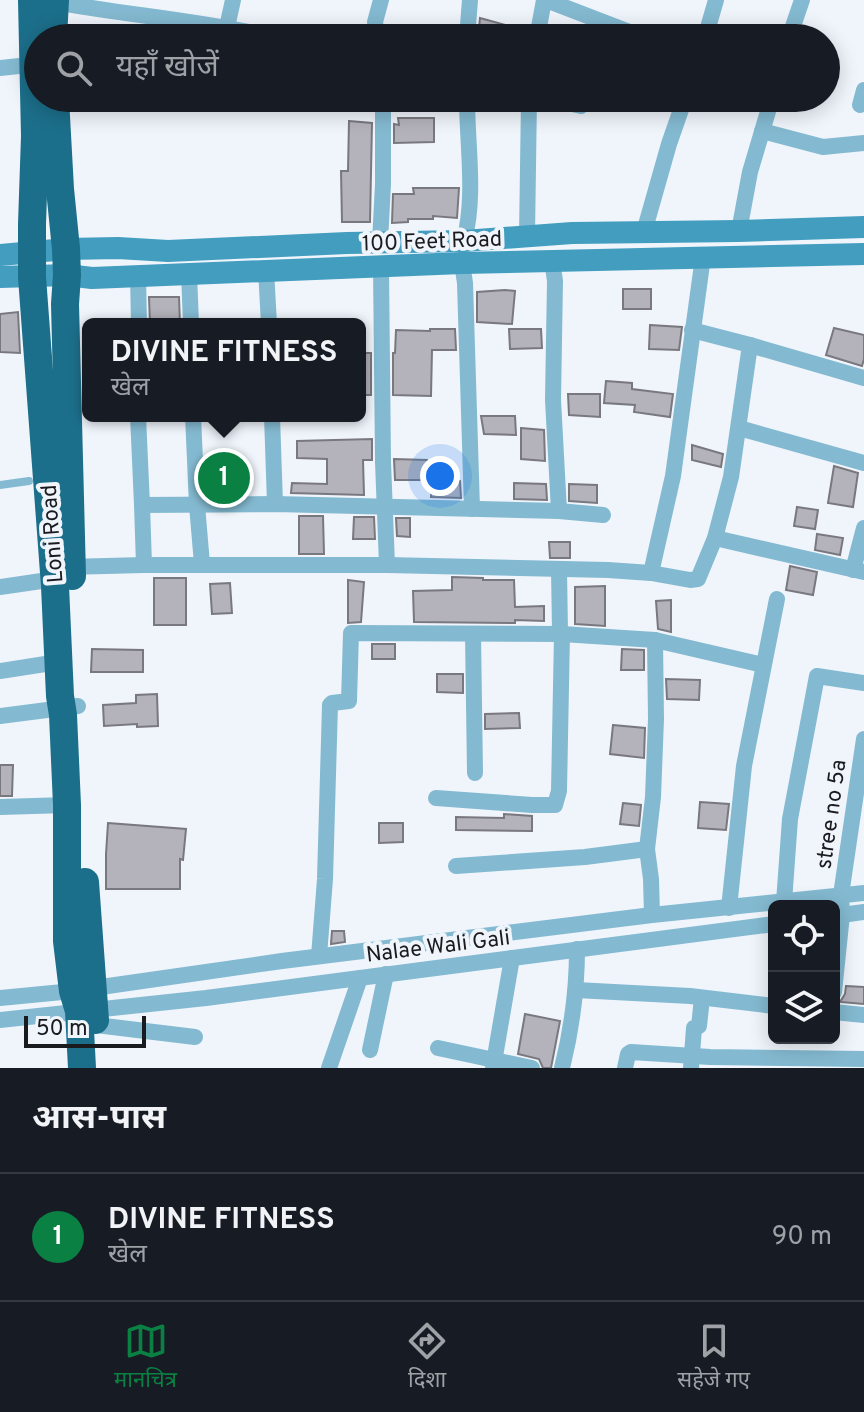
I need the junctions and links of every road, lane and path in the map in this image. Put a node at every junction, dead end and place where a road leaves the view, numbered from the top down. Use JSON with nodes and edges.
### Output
{"nodes":[{"id":1,"x":32,"y":0,"type":"edge"},
{"id":2,"x":233,"y":0,"type":"edge"},
{"id":3,"x":381,"y":0,"type":"edge"},
{"id":4,"x":470,"y":0,"type":"edge"},
{"id":5,"x":545,"y":0,"type":"edge"},
{"id":6,"x":716,"y":0,"type":"edge"},
{"id":7,"x":802,"y":0,"type":"edge"},
{"id":8,"x":61,"y":2,"type":"edge"},
{"id":9,"x":141,"y":8,"type":"edge"},
{"id":10,"x":34,"y":24,"type":"edge"},
{"id":11,"x":56,"y":24,"type":"edge"},
{"id":12,"x":213,"y":24,"type":"edge"},
{"id":13,"x":228,"y":24,"type":"edge"},
{"id":14,"x":375,"y":24,"type":"edge"},
{"id":15,"x":468,"y":24,"type":"edge"},
{"id":16,"x":540,"y":24,"type":"edge"},
{"id":17,"x":608,"y":24,"type":"edge"},
{"id":18,"x":709,"y":24,"type":"edge"},
{"id":19,"x":794,"y":24,"type":"edge"},
{"id":20,"x":24,"y":65,"type":"edge"},
{"id":21,"x":0,"y":68,"type":"edge"},
{"id":22,"x":35,"y":112,"type":"edge"},
{"id":23,"x":56,"y":112,"type":"edge"},
{"id":24,"x":383,"y":112,"type":"edge"},
{"id":25,"x":467,"y":112,"type":"edge"},
{"id":26,"x":529,"y":112,"type":"edge"},
{"id":27,"x":680,"y":112,"type":"edge"},
{"id":28,"x":768,"y":112,"type":"edge"},
{"id":29,"x":762,"y":131,"type":"junction"},
{"id":30,"x":864,"y":143,"type":"edge"},
{"id":31,"x":864,"y":227,"type":"edge"},
{"id":32,"x":739,"y":231,"type":"junction"},
{"id":33,"x":644,"y":232,"type":"junction"},
{"id":34,"x":527,"y":236,"type":"junction"},
{"id":35,"x":380,"y":242,"type":"junction"},
{"id":36,"x":463,"y":252,"type":"junction"},
{"id":37,"x":864,"y":254,"type":"edge"},
{"id":38,"x":0,"y":255,"type":"edge"},
{"id":39,"x":703,"y":257,"type":"junction"},
{"id":40,"x":552,"y":260,"type":"junction"},
{"id":41,"x":527,"y":261,"type":"junction"},
{"id":42,"x":67,"y":262,"type":"junction"},
{"id":43,"x":33,"y":265,"type":"junction"},
{"id":44,"x":381,"y":266,"type":"junction"},
{"id":45,"x":266,"y":270,"type":"junction"},
{"id":46,"x":189,"y":273,"type":"junction"},
{"id":47,"x":138,"y":275,"type":"junction"},
{"id":48,"x":0,"y":277,"type":"edge"},
{"id":49,"x":139,"y":318,"type":"edge"},
{"id":50,"x":191,"y":318,"type":"edge"},
{"id":51,"x":269,"y":318,"type":"edge"},
{"id":52,"x":692,"y":330,"type":"junction"},
{"id":53,"x":750,"y":345,"type":"junction"},
{"id":54,"x":864,"y":378,"type":"edge"},
{"id":55,"x":138,"y":422,"type":"edge"},
{"id":56,"x":193,"y":422,"type":"edge"},
{"id":57,"x":272,"y":422,"type":"edge"},
{"id":58,"x":739,"y":428,"type":"junction"},
{"id":59,"x":864,"y":463,"type":"edge"},
{"id":60,"x":29,"y":481,"type":"dead end"},
{"id":61,"x":0,"y":485,"type":"edge"},
{"id":62,"x":275,"y":504,"type":"junction"},
{"id":63,"x":142,"y":505,"type":"junction"},
{"id":64,"x":197,"y":505,"type":"junction"},
{"id":65,"x":384,"y":507,"type":"junction"},
{"id":66,"x":472,"y":509,"type":"junction"},
{"id":67,"x":559,"y":511,"type":"junction"},
{"id":68,"x":603,"y":515,"type":"dead end"},
{"id":69,"x":864,"y":528,"type":"edge"},
{"id":70,"x":715,"y":538,"type":"junction"},
{"id":71,"x":202,"y":564,"type":"junction"},
{"id":72,"x":144,"y":565,"type":"junction"},
{"id":73,"x":387,"y":565,"type":"junction"},
{"id":74,"x":559,"y":569,"type":"junction"},
{"id":75,"x":858,"y":571,"type":"edge"},
{"id":76,"x":60,"y":572,"type":"junction"},
{"id":77,"x":651,"y":573,"type":"junction"},
{"id":78,"x":0,"y":587,"type":"edge"},
{"id":79,"x":777,"y":599,"type":"dead end"},
{"id":80,"x":473,"y":634,"type":"junction"},
{"id":81,"x":562,"y":634,"type":"junction"},
{"id":82,"x":655,"y":640,"type":"junction"},
{"id":83,"x":58,"y":662,"type":"junction"},
{"id":84,"x":763,"y":665,"type":"junction"},
{"id":85,"x":0,"y":671,"type":"edge"},
{"id":86,"x":864,"y":683,"type":"edge"},
{"id":87,"x":70,"y":707,"type":"junction"},
{"id":88,"x":0,"y":716,"type":"edge"},
{"id":89,"x":864,"y":739,"type":"edge"},
{"id":90,"x":862,"y":757,"type":"edge"},
{"id":91,"x":475,"y":773,"type":"dead end"},
{"id":92,"x":436,"y":798,"type":"dead end"},
{"id":93,"x":67,"y":805,"type":"junction"},
{"id":94,"x":0,"y":807,"type":"edge"},
{"id":95,"x":647,"y":849,"type":"junction"},
{"id":96,"x":456,"y":866,"type":"dead end"},
{"id":97,"x":864,"y":893,"type":"edge"},
{"id":98,"x":841,"y":895,"type":"junction"},
{"id":99,"x":784,"y":900,"type":"edge"},
{"id":100,"x":800,"y":900,"type":"edge"},
{"id":101,"x":840,"y":902,"type":"edge"},
{"id":102,"x":768,"y":904,"type":"edge"},
{"id":103,"x":729,"y":908,"type":"junction"},
{"id":104,"x":864,"y":912,"type":"edge"},
{"id":105,"x":652,"y":915,"type":"junction"},
{"id":106,"x":840,"y":915,"type":"edge"},
{"id":107,"x":768,"y":925,"type":"edge"},
{"id":108,"x":577,"y":949,"type":"junction"},
{"id":109,"x":319,"y":956,"type":"junction"},
{"id":110,"x":512,"y":958,"type":"junction"},
{"id":111,"x":386,"y":974,"type":"junction"},
{"id":112,"x":360,"y":978,"type":"junction"},
{"id":113,"x":576,"y":990,"type":"junction"},
{"id":114,"x":0,"y":998,"type":"edge"},
{"id":115,"x":702,"y":998,"type":"junction"},
{"id":116,"x":91,"y":1003,"type":"junction"},
{"id":117,"x":768,"y":1005,"type":"edge"},
{"id":118,"x":840,"y":1013,"type":"edge"},
{"id":119,"x":864,"y":1015,"type":"edge"},
{"id":120,"x":0,"y":1020,"type":"edge"},
{"id":121,"x":195,"y":1037,"type":"dead end"},
{"id":122,"x":438,"y":1048,"type":"dead end"},
{"id":123,"x":370,"y":1050,"type":"dead end"},
{"id":124,"x":864,"y":1059,"type":"edge"},
{"id":125,"x":664,"y":1061,"type":"edge"},
{"id":126,"x":692,"y":1062,"type":"edge"},
{"id":127,"x":494,"y":1064,"type":"edge"},
{"id":128,"x":82,"y":1068,"type":"edge"},
{"id":129,"x":99,"y":1068,"type":"edge"},
{"id":130,"x":329,"y":1068,"type":"edge"},
{"id":131,"x":532,"y":1068,"type":"edge"},
{"id":132,"x":562,"y":1068,"type":"edge"},
{"id":133,"x":625,"y":1068,"type":"edge"}],
"edges":[{"from":1,"to":10,"type":"highway","name":"Loni Road"},
{"from":2,"to":13,"type":"street"},
{"from":3,"to":14,"type":"street"},
{"from":4,"to":15,"type":"street"},
{"from":5,"to":16,"type":"street"},
{"from":5,"to":17,"type":"street"},
{"from":6,"to":18,"type":"street"},
{"from":7,"to":19,"type":"street"},
{"from":8,"to":9,"type":"street"},
{"from":8,"to":11,"type":"highway"},
{"from":9,"to":12,"type":"street"},
{"from":20,"to":21,"type":"street"},
{"from":22,"to":43,"type":"highway","name":"Loni Road"},
{"from":23,"to":42,"type":"highway","name":"Loni Road"},
{"from":24,"to":35,"type":"street"},
{"from":25,"to":36,"type":"street"},
{"from":26,"to":34,"type":"street"},
{"from":27,"to":33,"type":"street"},
{"from":28,"to":29,"type":"street"},
{"from":29,"to":30,"type":"street"},
{"from":29,"to":32,"type":"street"},
{"from":31,"to":32,"type":"main road","name":"100 Feet Road"},
{"from":32,"to":33,"type":"main road","name":"100 Feet Road"},
{"from":33,"to":34,"type":"main road","name":"100 Feet Road"},
{"from":34,"to":36,"type":"main road","name":"100 Feet Road"},
{"from":34,"to":41,"type":"main road"},
{"from":35,"to":36,"type":"main road","name":"100 Feet Road"},
{"from":35,"to":42,"type":"main road","name":"100 Feet Road"},
{"from":36,"to":41,"type":"main road","name":"100 Feet Road"},
{"from":36,"to":44,"type":"main road","name":"100 Feet Road"},
{"from":36,"to":66,"type":"street"},
{"from":37,"to":39,"type":"main road","name":"100 Feet Road"},
{"from":38,"to":43,"type":"main road","name":"100 Feet Road"},
{"from":39,"to":40,"type":"main road","name":"100 Feet Road"},
{"from":39,"to":52,"type":"street"},
{"from":40,"to":41,"type":"main road","name":"100 Feet Road"},
{"from":40,"to":67,"type":"street"},
{"from":42,"to":43,"type":"main road","name":"100 Feet Road"},
{"from":42,"to":47,"type":"main road","name":"100 Feet Road"},
{"from":42,"to":76,"type":"highway","name":"Loni Road"},
{"from":43,"to":48,"type":"main road","name":"100 Feet Road"},
{"from":43,"to":76,"type":"highway","name":"Loni Road"},
{"from":44,"to":45,"type":"main road","name":"100 Feet Road"},
{"from":44,"to":65,"type":"street"},
{"from":45,"to":46,"type":"main road","name":"100 Feet Road"},
{"from":45,"to":51,"type":"street"},
{"from":46,"to":47,"type":"main road","name":"100 Feet Road"},
{"from":46,"to":50,"type":"street"},
{"from":47,"to":49,"type":"street"},
{"from":52,"to":53,"type":"street"},
{"from":52,"to":77,"type":"street"},
{"from":53,"to":54,"type":"street"},
{"from":53,"to":58,"type":"street"},
{"from":55,"to":63,"type":"street"},
{"from":56,"to":64,"type":"street"},
{"from":57,"to":62,"type":"street"},
{"from":58,"to":59,"type":"street"},
{"from":58,"to":70,"type":"street"},
{"from":60,"to":61,"type":"lane"},
{"from":62,"to":64,"type":"street"},
{"from":62,"to":65,"type":"street"},
{"from":63,"to":64,"type":"street"},
{"from":63,"to":72,"type":"street"},
{"from":64,"to":71,"type":"street"},
{"from":65,"to":66,"type":"street"},
{"from":65,"to":73,"type":"street"},
{"from":66,"to":67,"type":"street"},
{"from":67,"to":68,"type":"street"},
{"from":69,"to":75,"type":"street"},
{"from":70,"to":75,"type":"street"},
{"from":70,"to":77,"type":"street"},
{"from":71,"to":72,"type":"street"},
{"from":71,"to":73,"type":"street"},
{"from":72,"to":76,"type":"street"},
{"from":73,"to":74,"type":"street"},
{"from":74,"to":77,"type":"street"},
{"from":74,"to":81,"type":"street"},
{"from":76,"to":78,"type":"street"},
{"from":76,"to":83,"type":"highway","name":"Loni Road"},
{"from":76,"to":87,"type":"highway","name":"Loni Road"},
{"from":79,"to":84,"type":"street"},
{"from":80,"to":81,"type":"street"},
{"from":80,"to":91,"type":"street"},
{"from":80,"to":109,"type":"street"},
{"from":81,"to":82,"type":"street"},
{"from":81,"to":92,"type":"street"},
{"from":82,"to":84,"type":"street"},
{"from":82,"to":95,"type":"street"},
{"from":83,"to":85,"type":"street"},
{"from":83,"to":87,"type":"highway","name":"Loni Road"},
{"from":84,"to":103,"type":"street"},
{"from":86,"to":99,"type":"street"},
{"from":87,"to":88,"type":"street"},
{"from":87,"to":93,"type":"highway","name":"Loni Road"},
{"from":87,"to":116,"type":"highway","name":"Loni Road"},
{"from":89,"to":90,"type":"street","name":"stree no 5a"},
{"from":90,"to":98,"type":"street","name":"stree no 5a"},
{"from":93,"to":94,"type":"street"},
{"from":93,"to":116,"type":"highway","name":"Loni Road"},
{"from":95,"to":96,"type":"street"},
{"from":95,"to":105,"type":"street"},
{"from":97,"to":98,"type":"street"},
{"from":98,"to":100,"type":"street"},
{"from":98,"to":101,"type":"street","name":"stree no 5a"},
{"from":102,"to":103,"type":"street"},
{"from":103,"to":105,"type":"street"},
{"from":104,"to":106,"type":"street"},
{"from":105,"to":109,"type":"street"},
{"from":107,"to":108,"type":"street","name":"Nalae Wali Gali"},
{"from":108,"to":110,"type":"street","name":"Nalae Wali Gali"},
{"from":108,"to":113,"type":"street"},
{"from":109,"to":116,"type":"street"},
{"from":110,"to":111,"type":"street","name":"Nalae Wali Gali"},
{"from":110,"to":127,"type":"street"},
{"from":111,"to":112,"type":"street","name":"Nalae Wali Gali"},
{"from":111,"to":123,"type":"street"},
{"from":112,"to":116,"type":"street","name":"Nalae Wali Gali"},
{"from":112,"to":130,"type":"street"},
{"from":113,"to":115,"type":"street"},
{"from":113,"to":132,"type":"street"},
{"from":114,"to":116,"type":"street"},
{"from":115,"to":117,"type":"street"},
{"from":115,"to":126,"type":"street"},
{"from":116,"to":120,"type":"street"},
{"from":116,"to":121,"type":"street"},
{"from":116,"to":128,"type":"highway","name":"Loni Road"},
{"from":116,"to":129,"type":"highway","name":"Loni Road"},
{"from":118,"to":119,"type":"street"},
{"from":122,"to":127,"type":"street"},
{"from":124,"to":126,"type":"street"},
{"from":125,"to":126,"type":"street"},
{"from":125,"to":133,"type":"street"},
{"from":127,"to":131,"type":"street"}]}
